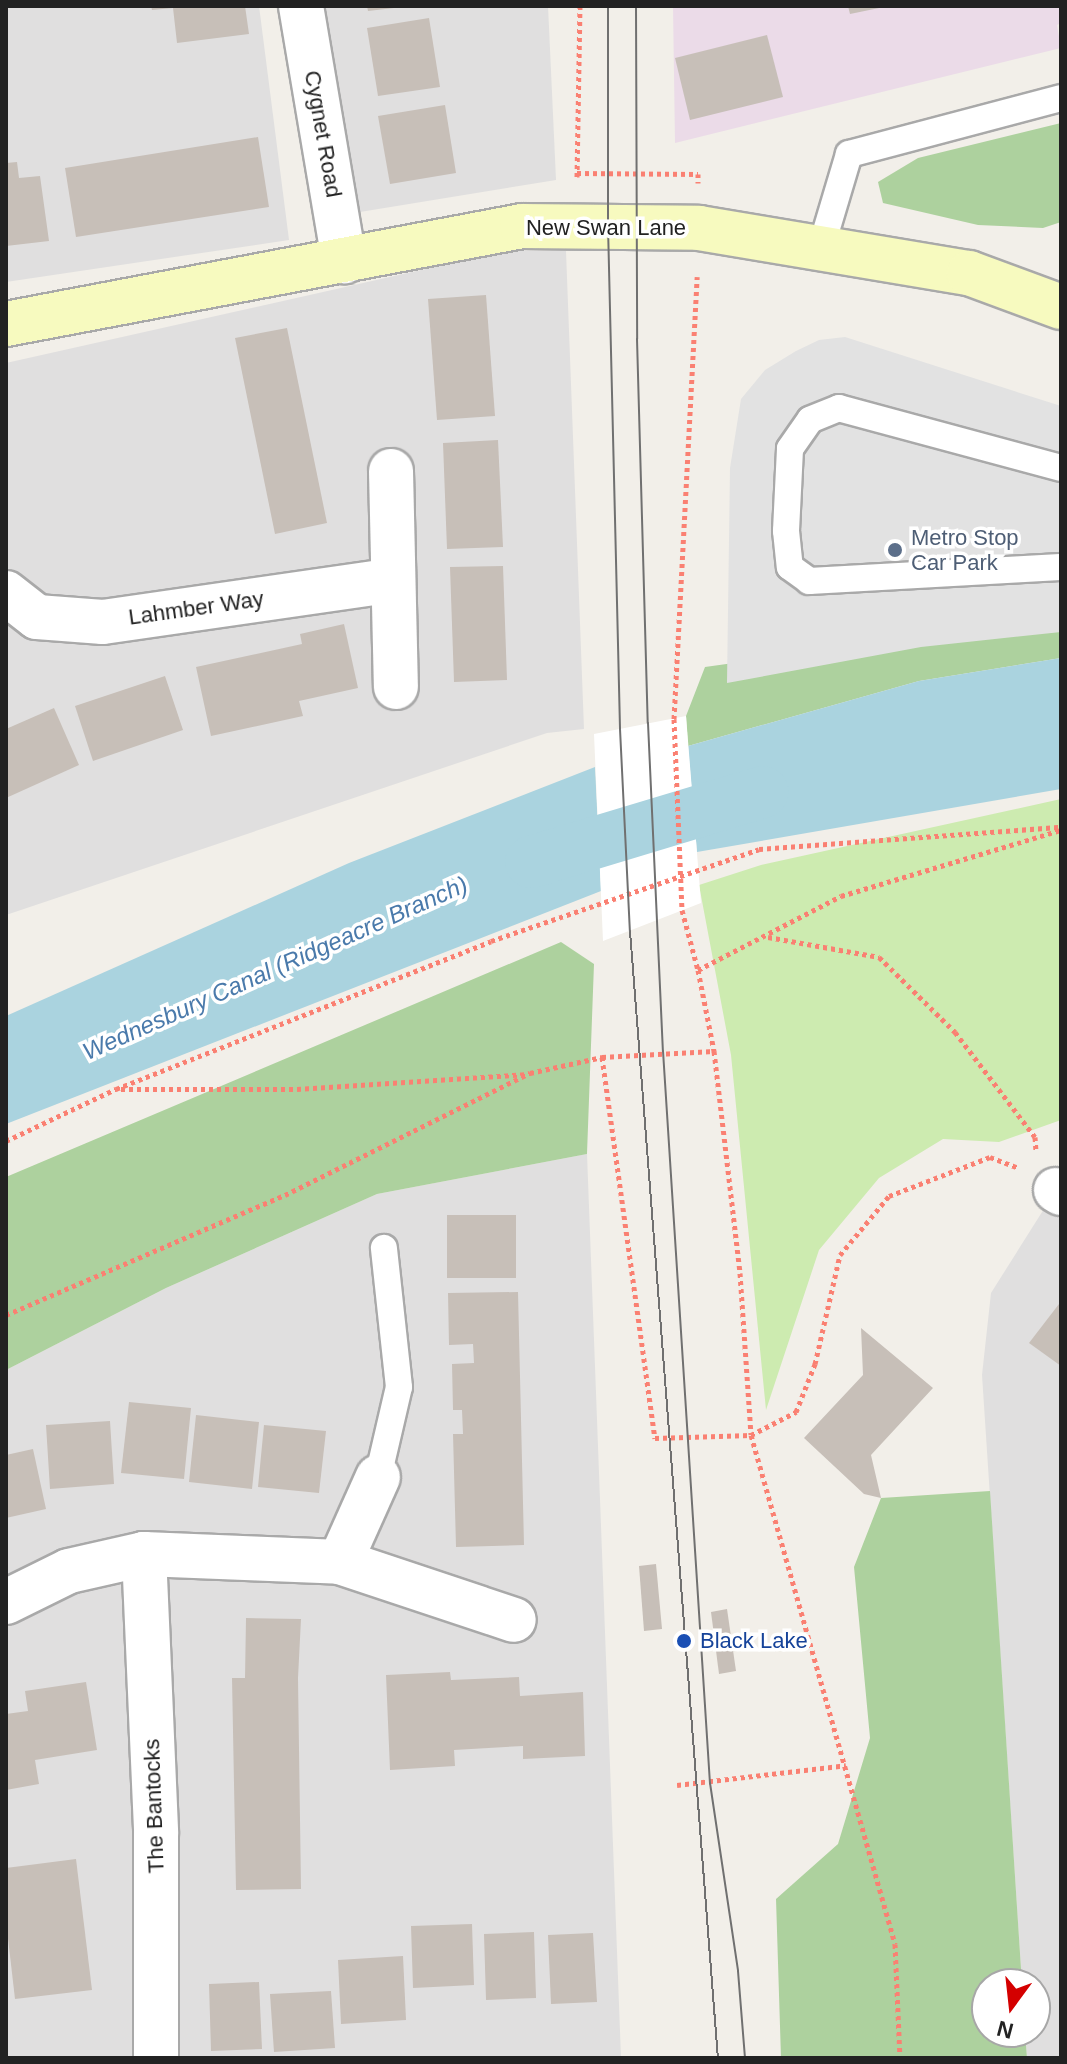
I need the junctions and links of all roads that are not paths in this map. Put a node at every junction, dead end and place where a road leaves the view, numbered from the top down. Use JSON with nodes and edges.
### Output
{"nodes":[{"id":1,"x":301,"y":6,"type":"edge"},
{"id":2,"x":1061,"y":98,"type":"edge"},
{"id":3,"x":821,"y":248,"type":"junction"},
{"id":4,"x":344,"y":261,"type":"junction"},
{"id":5,"x":1061,"y":307,"type":"edge"},
{"id":6,"x":6,"y":324,"type":"edge"},
{"id":7,"x":1061,"y":468,"type":"edge"},
{"id":8,"x":391,"y":471,"type":"dead end"},
{"id":9,"x":1061,"y":567,"type":"edge"},
{"id":10,"x":393,"y":580,"type":"junction"},
{"id":11,"x":6,"y":593,"type":"edge"},
{"id":12,"x":396,"y":687,"type":"dead end"},
{"id":13,"x":384,"y":1248,"type":"dead end"},
{"id":14,"x":378,"y":1477,"type":"joint"},
{"id":15,"x":144,"y":1554,"type":"junction"},
{"id":16,"x":340,"y":1562,"type":"junction"},
{"id":17,"x":6,"y":1602,"type":"edge"},
{"id":18,"x":514,"y":1620,"type":"dead end"},
{"id":19,"x":156,"y":2058,"type":"edge"}],
"edges":[{"from":1,"to":4,"type":"street","name":"Cygnet Road"},
{"from":2,"to":3,"type":"lane"},
{"from":3,"to":4,"type":"main road","name":"New Swan Lane"},
{"from":3,"to":5,"type":"main road","name":"New Swan Lane"},
{"from":4,"to":6,"type":"main road","name":"New Swan Lane"},
{"from":7,"to":9,"type":"lane"},
{"from":8,"to":10,"type":"street"},
{"from":10,"to":11,"type":"street","name":"Lahmber Way"},
{"from":10,"to":12,"type":"street"},
{"from":13,"to":14,"type":"lane"},
{"from":14,"to":16,"type":"street"},
{"from":15,"to":16,"type":"street"},
{"from":15,"to":17,"type":"street"},
{"from":15,"to":19,"type":"street","name":"The Bantocks"},
{"from":16,"to":18,"type":"street"}]}
